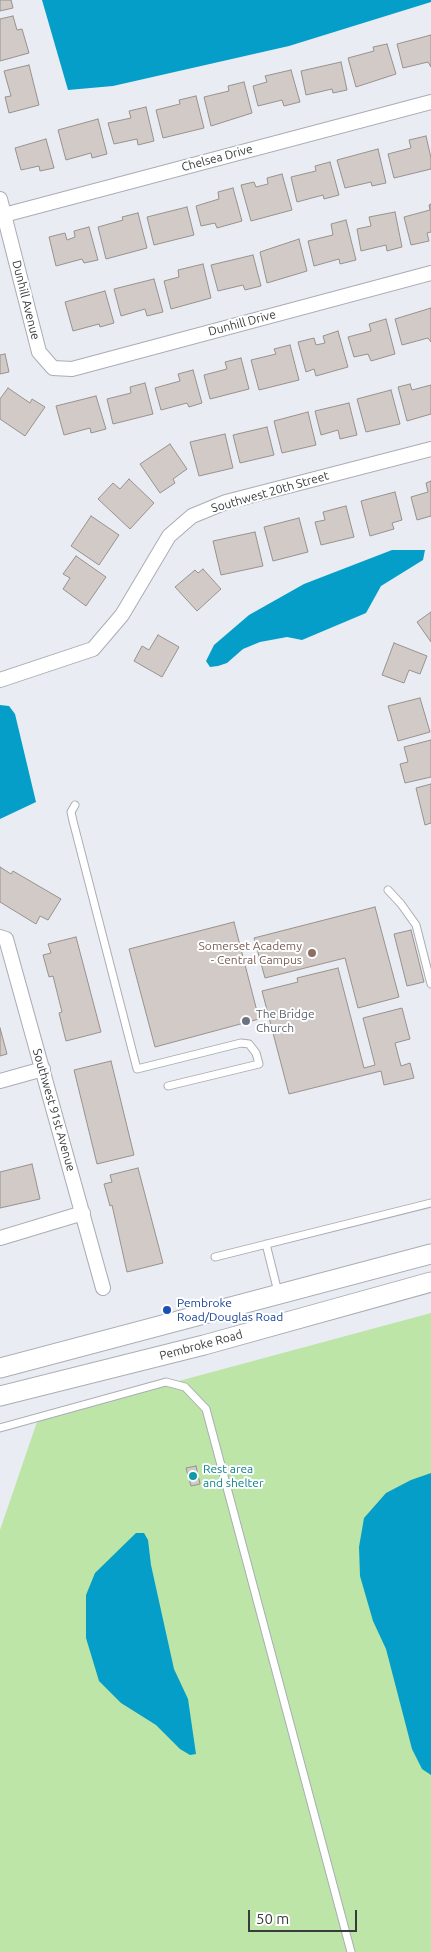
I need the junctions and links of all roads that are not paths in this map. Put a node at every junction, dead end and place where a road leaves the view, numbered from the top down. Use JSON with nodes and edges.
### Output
{"nodes":[{"id":1,"x":431,"y":102,"type":"edge"},
{"id":2,"x":0,"y":199,"type":"edge"},
{"id":3,"x":4,"y":215,"type":"junction"},
{"id":4,"x":431,"y":273,"type":"edge"},
{"id":5,"x":53,"y":368,"type":"joint"},
{"id":6,"x":431,"y":449,"type":"edge"},
{"id":7,"x":0,"y":680,"type":"edge"},
{"id":8,"x":75,"y":805,"type":"dead end"},
{"id":9,"x":388,"y":890,"type":"dead end"},
{"id":10,"x":0,"y":937,"type":"edge"},
{"id":11,"x":431,"y":984,"type":"edge"},
{"id":12,"x":43,"y":1069,"type":"junction"},
{"id":13,"x":0,"y":1081,"type":"edge"},
{"id":14,"x":168,"y":1086,"type":"dead end"},
{"id":15,"x":431,"y":1203,"type":"edge"},
{"id":16,"x":83,"y":1213,"type":"junction"},
{"id":17,"x":0,"y":1238,"type":"edge"},
{"id":18,"x":266,"y":1244,"type":"junction"},
{"id":19,"x":431,"y":1254,"type":"edge"},
{"id":20,"x":215,"y":1257,"type":"dead end"},
{"id":21,"x":431,"y":1282,"type":"edge"},
{"id":22,"x":104,"y":1288,"type":"dead end"},
{"id":23,"x":279,"y":1295,"type":"junction"},
{"id":24,"x":286,"y":1321,"type":"junction"},
{"id":25,"x":0,"y":1368,"type":"edge"},
{"id":26,"x":0,"y":1396,"type":"edge"},
{"id":27,"x":0,"y":1428,"type":"edge"},
{"id":28,"x":351,"y":1952,"type":"edge"}],
"edges":[{"from":1,"to":3,"type":"street","name":"Chelsea Drive"},
{"from":2,"to":3,"type":"street","name":"Dunhill Avenue"},
{"from":3,"to":5,"type":"street","name":"Dunhill Avenue"},
{"from":4,"to":5,"type":"street","name":"Dunhill Drive"},
{"from":6,"to":7,"type":"street","name":"Southwest 20th Street"},
{"from":8,"to":14,"type":"lane"},
{"from":9,"to":11,"type":"lane"},
{"from":10,"to":12,"type":"street","name":"Southwest 91st Avenue"},
{"from":12,"to":13,"type":"street"},
{"from":12,"to":16,"type":"street","name":"Southwest 91st Avenue"},
{"from":15,"to":18,"type":"lane"},
{"from":16,"to":17,"type":"street"},
{"from":16,"to":22,"type":"street","name":"Southwest 91st Avenue"},
{"from":18,"to":20,"type":"lane"},
{"from":18,"to":23,"type":"lane"},
{"from":19,"to":23,"type":"main road"},
{"from":21,"to":24,"type":"main road","name":"Pembroke Road"},
{"from":23,"to":24,"type":"main road"},
{"from":23,"to":25,"type":"main road"},
{"from":24,"to":26,"type":"main road","name":"Pembroke Road"},
{"from":27,"to":28,"type":"lane"}]}
